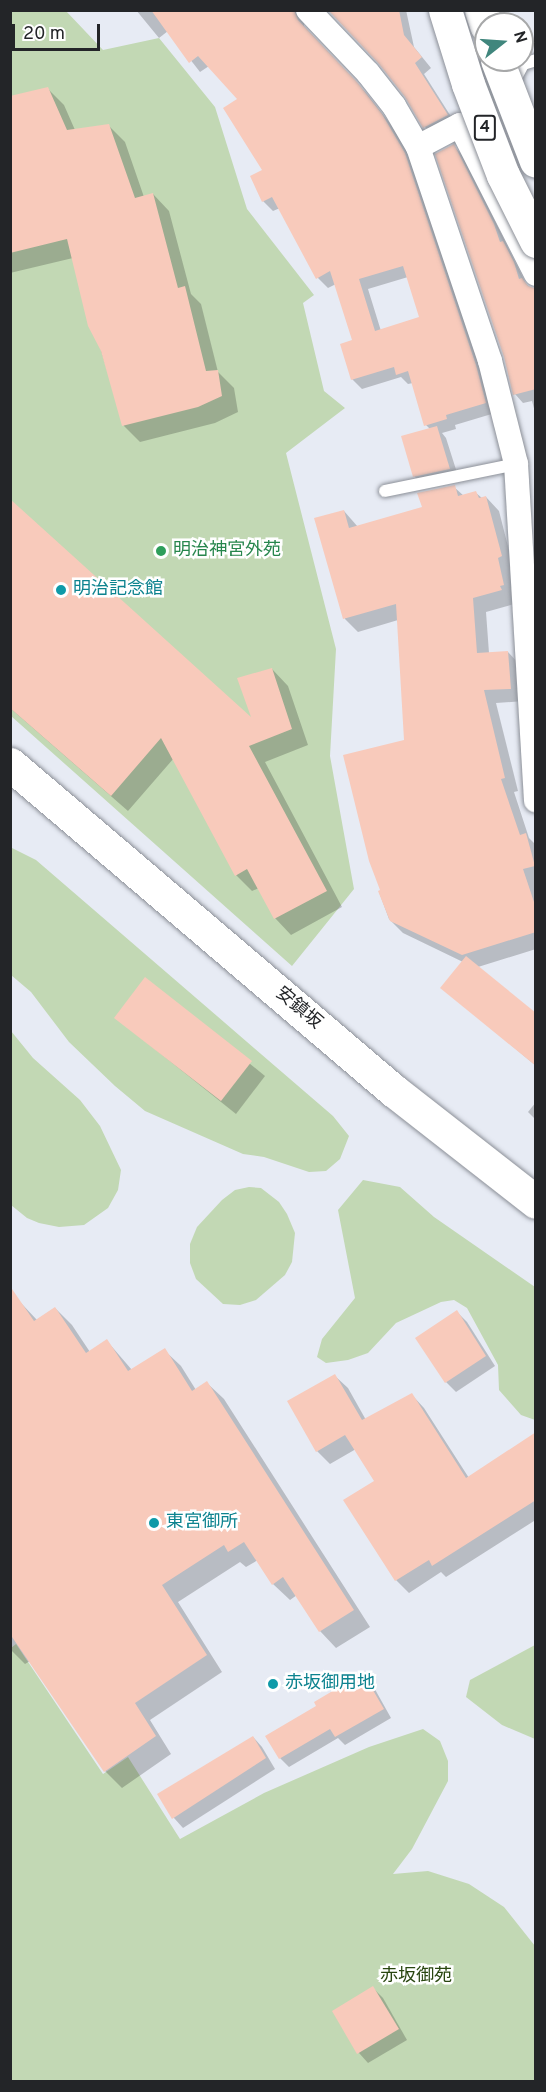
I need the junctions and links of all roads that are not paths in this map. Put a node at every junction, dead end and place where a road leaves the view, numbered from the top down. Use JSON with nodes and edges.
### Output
{"nodes":[{"id":1,"x":308,"y":10,"type":"edge"},
{"id":2,"x":443,"y":10,"type":"edge"},
{"id":3,"x":536,"y":60,"type":"edge"},
{"id":4,"x":502,"y":72,"type":"edge"},
{"id":5,"x":460,"y":125,"type":"junction"},
{"id":6,"x":418,"y":147,"type":"junction"},
{"id":7,"x":536,"y":161,"type":"edge"},
{"id":8,"x":536,"y":241,"type":"edge"},
{"id":9,"x":536,"y":274,"type":"edge"},
{"id":10,"x":516,"y":464,"type":"junction"},
{"id":11,"x":385,"y":490,"type":"dead end"},
{"id":12,"x":534,"y":746,"type":"edge"},
{"id":13,"x":10,"y":764,"type":"edge"},
{"id":14,"x":536,"y":800,"type":"edge"},
{"id":15,"x":536,"y":1202,"type":"edge"}],
"edges":[{"from":1,"to":6,"type":"street"},
{"from":2,"to":8,"type":"main road","number":"4","bridge":true},
{"from":3,"to":5,"type":"lane"},
{"from":4,"to":7,"type":"main road","number":"4","bridge":true},
{"from":5,"to":6,"type":"street"},
{"from":5,"to":9,"type":"street"},
{"from":6,"to":10,"type":"street"},
{"from":10,"to":11,"type":"lane"},
{"from":10,"to":12,"type":"street"},
{"from":12,"to":14,"type":"street"},
{"from":13,"to":15,"type":"main road","name":"安鎮坂"}]}
